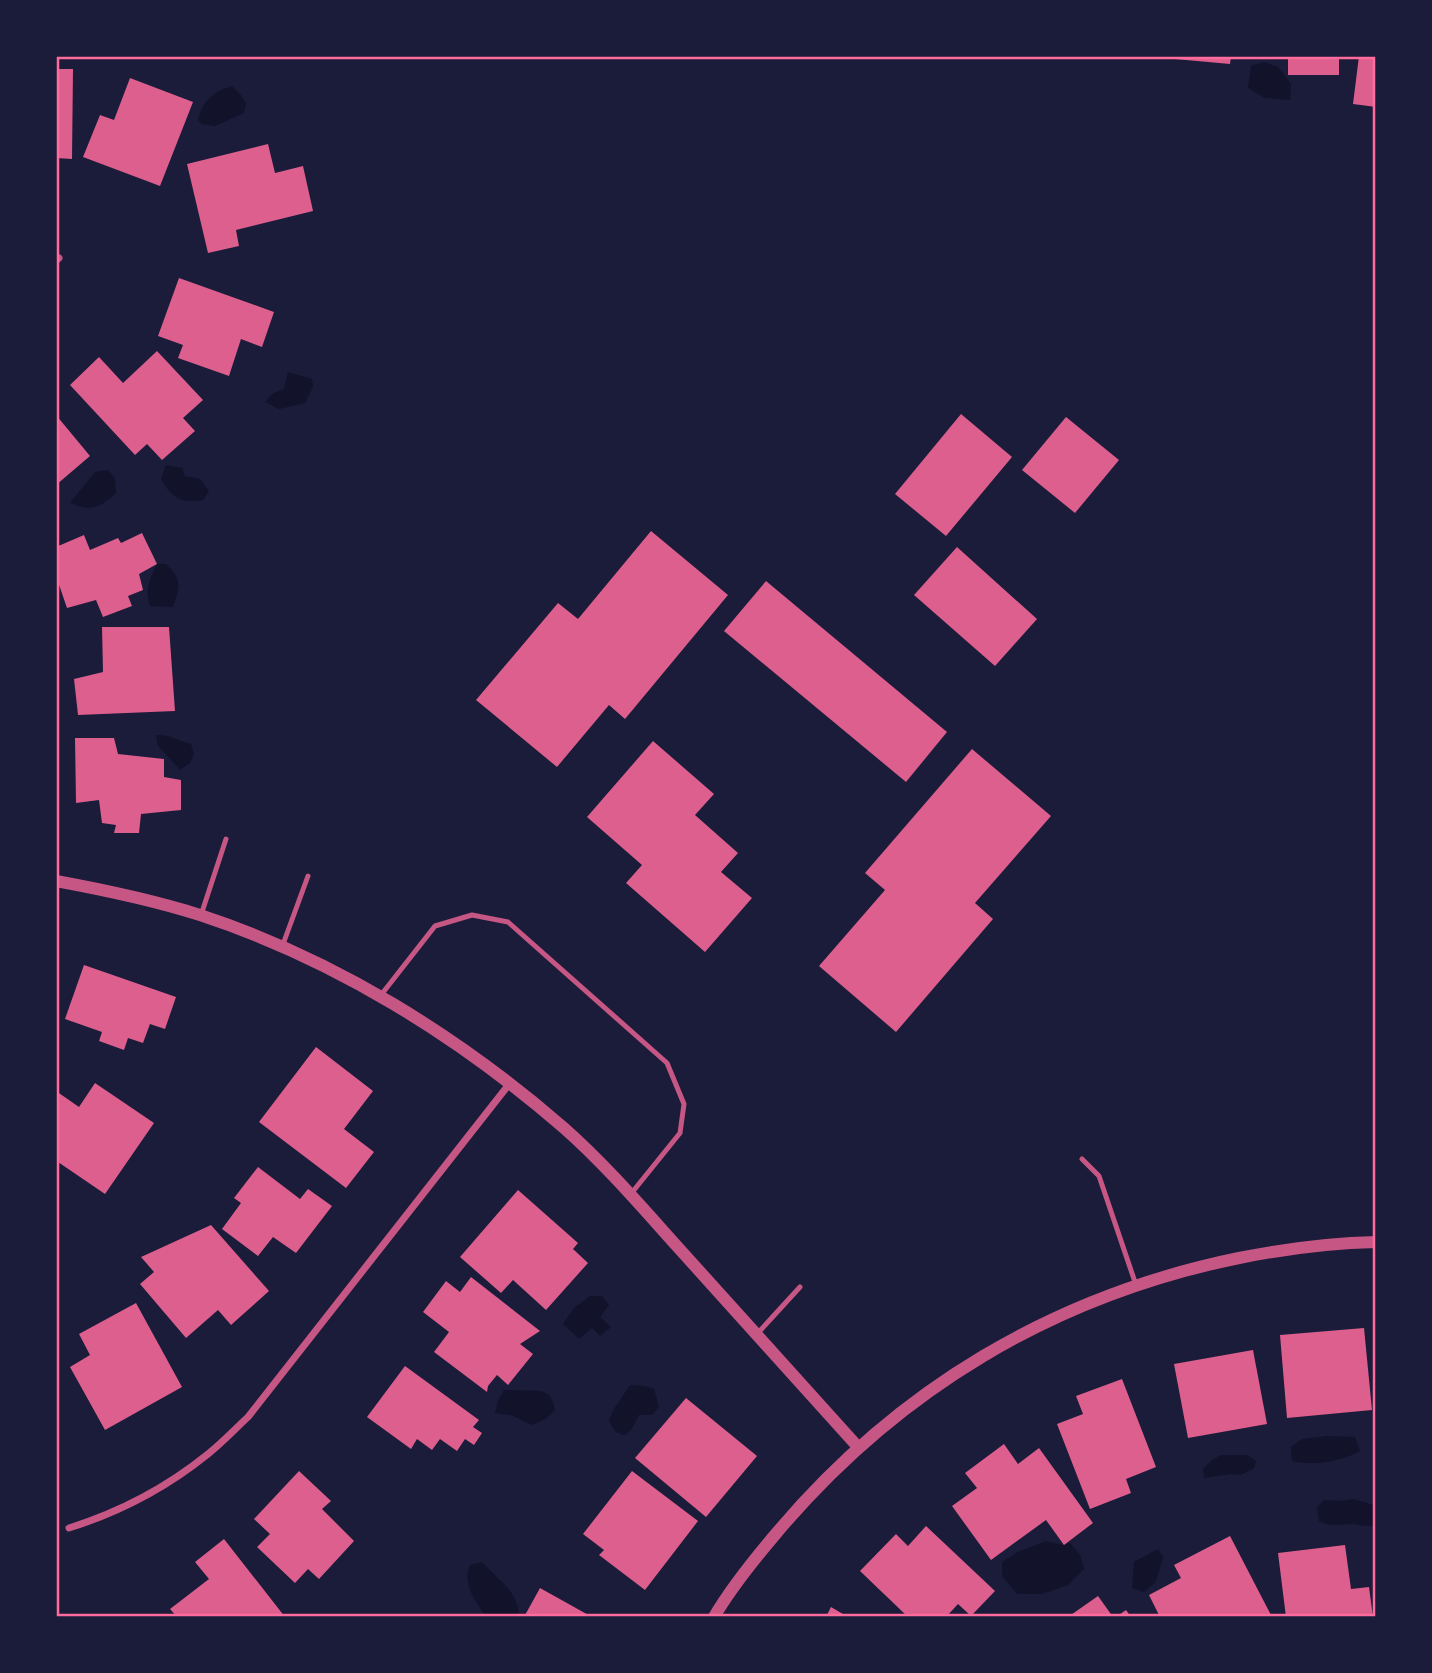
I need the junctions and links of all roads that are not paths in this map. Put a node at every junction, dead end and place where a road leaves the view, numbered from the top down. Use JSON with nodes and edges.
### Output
{"nodes":[{"id":1,"x":226,"y":839,"type":"dead end"},
{"id":2,"x":308,"y":876,"type":"dead end"},
{"id":3,"x":56,"y":881,"type":"edge"},
{"id":4,"x":201,"y":915,"type":"junction"},
{"id":5,"x":282,"y":947,"type":"junction"},
{"id":6,"x":380,"y":996,"type":"junction"},
{"id":7,"x":510,"y":1083,"type":"junction"},
{"id":8,"x":1082,"y":1159,"type":"dead end"},
{"id":9,"x":630,"y":1195,"type":"junction"},
{"id":10,"x":1376,"y":1242,"type":"edge"},
{"id":11,"x":1136,"y":1286,"type":"junction"},
{"id":12,"x":800,"y":1287,"type":"dead end"},
{"id":13,"x":756,"y":1335,"type":"junction"},
{"id":14,"x":858,"y":1447,"type":"junction"},
{"id":15,"x":69,"y":1528,"type":"dead end"},
{"id":16,"x":714,"y":1617,"type":"edge"}],
"edges":[{"from":1,"to":4,"type":"lane"},
{"from":2,"to":5,"type":"lane"},
{"from":3,"to":4,"type":"street"},
{"from":4,"to":5,"type":"street"},
{"from":5,"to":6,"type":"street"},
{"from":6,"to":7,"type":"street"},
{"from":6,"to":9,"type":"lane"},
{"from":7,"to":9,"type":"street"},
{"from":7,"to":15,"type":"street"},
{"from":8,"to":11,"type":"lane"},
{"from":9,"to":13,"type":"street"},
{"from":10,"to":11,"type":"street"},
{"from":11,"to":14,"type":"street"},
{"from":12,"to":13,"type":"lane"},
{"from":13,"to":14,"type":"street"},
{"from":14,"to":16,"type":"street"}]}
